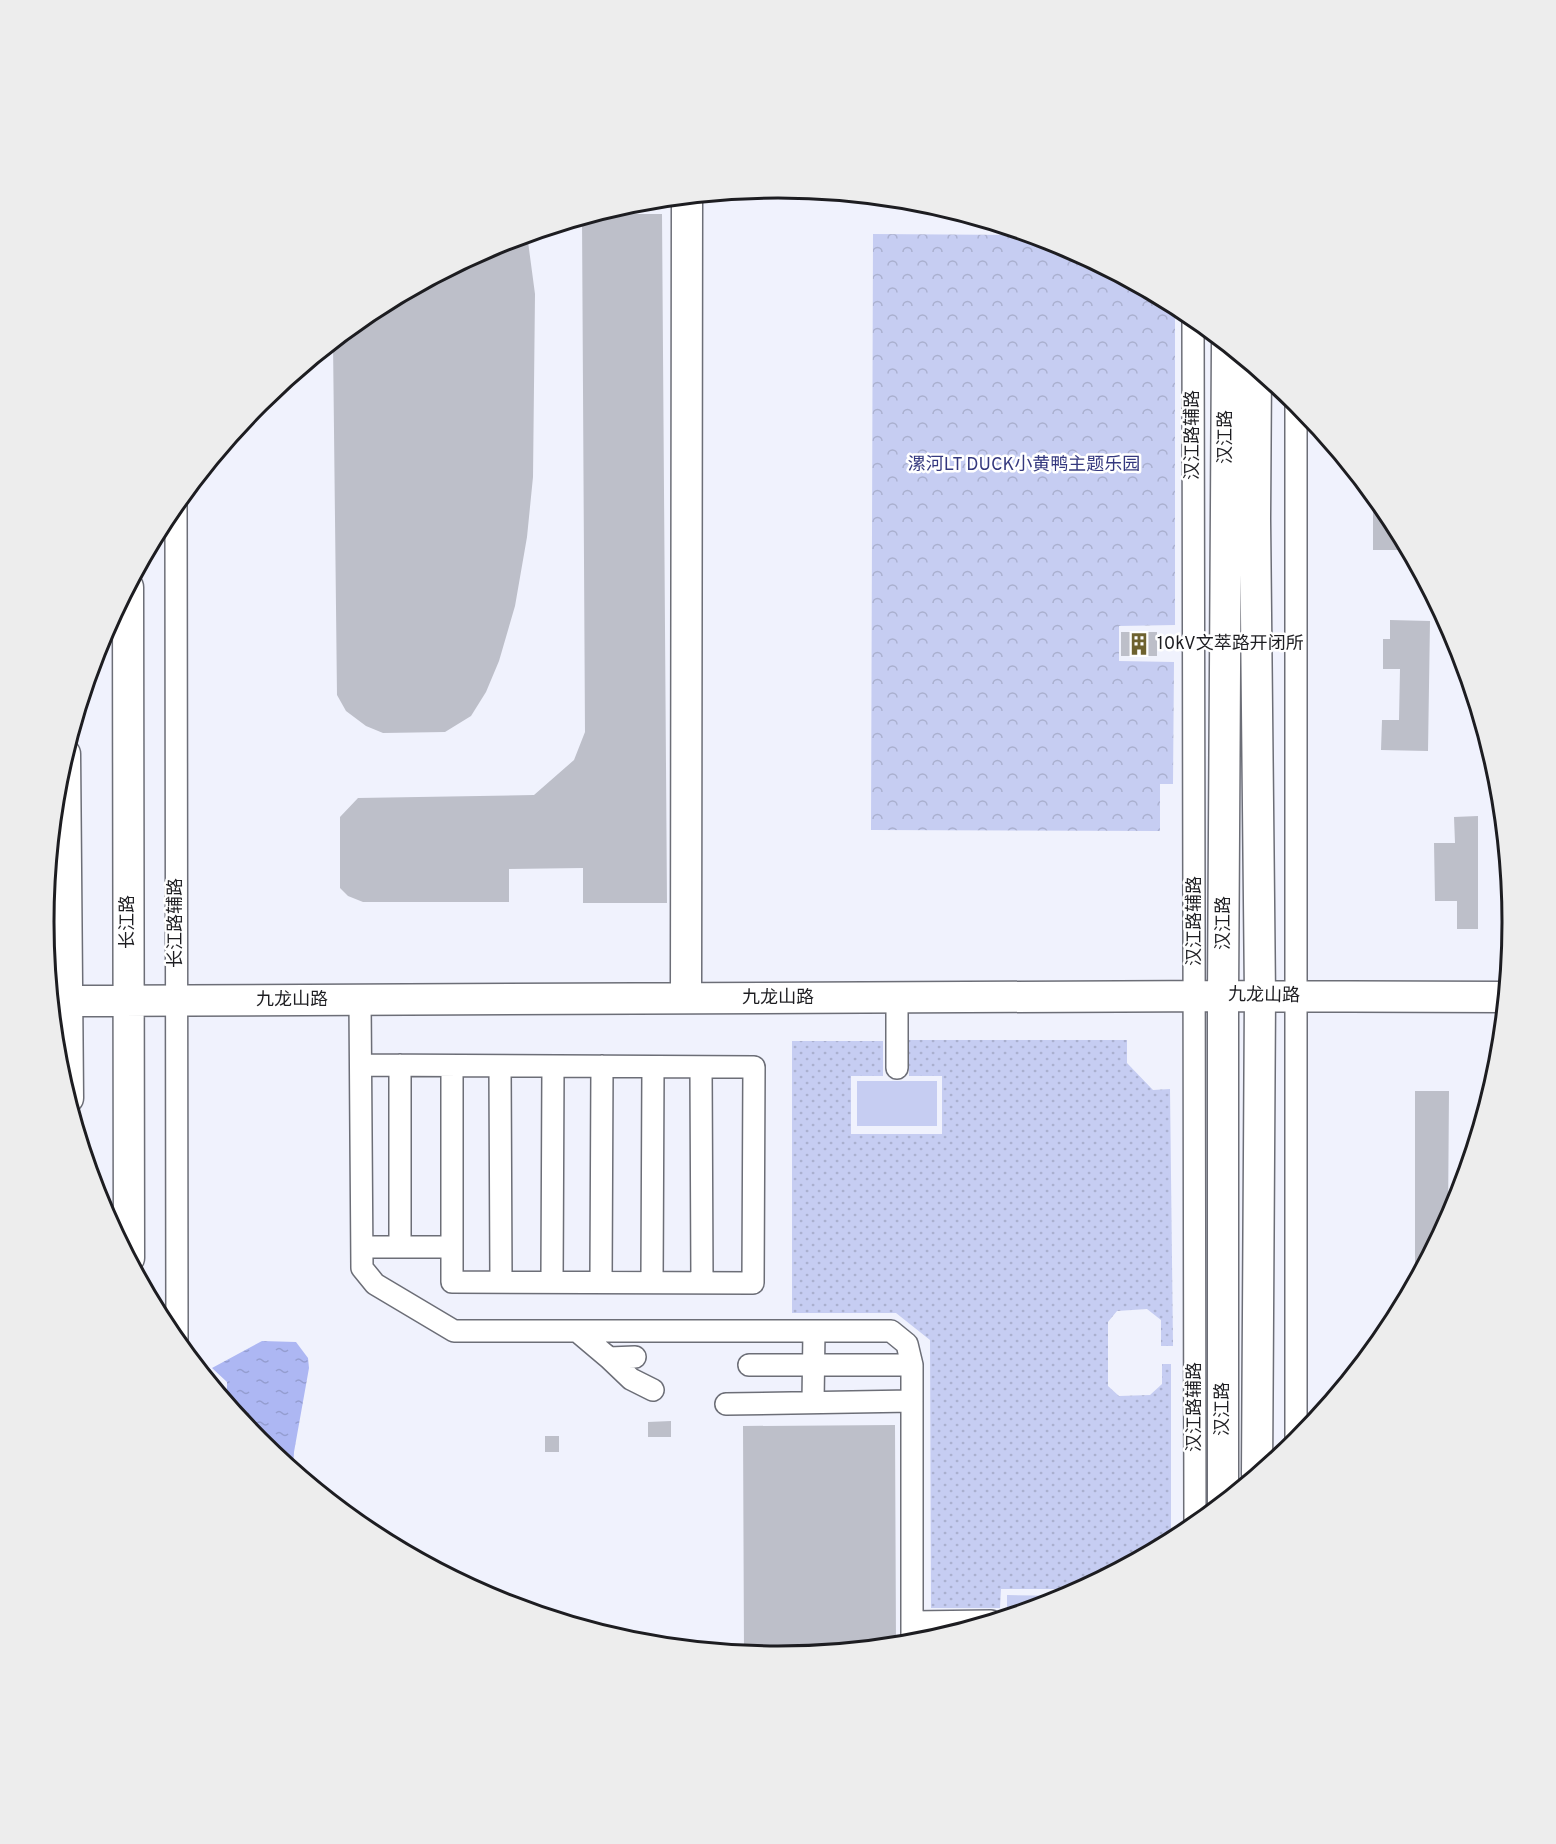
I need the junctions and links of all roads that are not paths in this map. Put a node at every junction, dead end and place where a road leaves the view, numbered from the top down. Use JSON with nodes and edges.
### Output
{"nodes":[{"id":1,"x":687,"y":204,"type":"edge"},
{"id":2,"x":1193,"y":330,"type":"edge"},
{"id":3,"x":1227,"y":354,"type":"edge"},
{"id":4,"x":1256,"y":379,"type":"edge"},
{"id":5,"x":1296,"y":417,"type":"edge"},
{"id":6,"x":176,"y":520,"type":"edge"},
{"id":7,"x":128,"y":604,"type":"edge"},
{"id":8,"x":64,"y":805,"type":"edge"},
{"id":9,"x":1209,"y":996,"type":"junction"},
{"id":10,"x":1260,"y":996,"type":"junction"},
{"id":11,"x":1296,"y":996,"type":"junction"},
{"id":12,"x":897,"y":997,"type":"junction"},
{"id":13,"x":1498,"y":997,"type":"edge"},
{"id":14,"x":686,"y":998,"type":"junction"},
{"id":15,"x":128,"y":1000,"type":"junction"},
{"id":16,"x":176,"y":1000,"type":"junction"},
{"id":17,"x":360,"y":1000,"type":"junction"},
{"id":18,"x":59,"y":1001,"type":"edge"},
{"id":19,"x":61,"y":1023,"type":"edge"},
{"id":20,"x":360,"y":1065,"type":"junction"},
{"id":21,"x":400,"y":1065,"type":"junction"},
{"id":22,"x":452,"y":1066,"type":"junction"},
{"id":23,"x":500,"y":1066,"type":"junction"},
{"id":24,"x":553,"y":1066,"type":"junction"},
{"id":25,"x":602,"y":1066,"type":"junction"},
{"id":26,"x":653,"y":1067,"type":"junction"},
{"id":27,"x":701,"y":1067,"type":"junction"},
{"id":28,"x":897,"y":1068,"type":"dead end"},
{"id":29,"x":129,"y":1242,"type":"edge"},
{"id":30,"x":362,"y":1247,"type":"junction"},
{"id":31,"x":400,"y":1247,"type":"junction"},
{"id":32,"x":452,"y":1247,"type":"junction"},
{"id":33,"x":501,"y":1282,"type":"junction"},
{"id":34,"x":552,"y":1282,"type":"junction"},
{"id":35,"x":601,"y":1282,"type":"junction"},
{"id":36,"x":652,"y":1282,"type":"junction"},
{"id":37,"x":702,"y":1282,"type":"junction"},
{"id":38,"x":177,"y":1325,"type":"edge"},
{"id":39,"x":577,"y":1331,"type":"junction"},
{"id":40,"x":814,"y":1331,"type":"junction"},
{"id":41,"x":635,"y":1357,"type":"dead end"},
{"id":42,"x":609,"y":1358,"type":"junction"},
{"id":43,"x":749,"y":1365,"type":"dead end"},
{"id":44,"x":813,"y":1365,"type":"junction"},
{"id":45,"x":912,"y":1365,"type":"junction"},
{"id":46,"x":653,"y":1390,"type":"dead end"},
{"id":47,"x":912,"y":1401,"type":"junction"},
{"id":48,"x":813,"y":1402,"type":"junction"},
{"id":49,"x":726,"y":1404,"type":"dead end"},
{"id":50,"x":1296,"y":1427,"type":"edge"},
{"id":51,"x":1257,"y":1464,"type":"edge"},
{"id":52,"x":1223,"y":1493,"type":"edge"},
{"id":53,"x":1195,"y":1513,"type":"edge"},
{"id":54,"x":964,"y":1621,"type":"edge"},
{"id":55,"x":912,"y":1622,"type":"junction"},
{"id":56,"x":912,"y":1633,"type":"edge"}],
"edges":[{"from":1,"to":14,"type":"street"},
{"from":2,"to":9,"type":"street","name":"汉江路辅路"},
{"from":3,"to":9,"type":"street","name":"汉江路"},
{"from":4,"to":10,"type":"street","name":"汉江路"},
{"from":5,"to":11,"type":"street"},
{"from":6,"to":16,"type":"street","name":"长江路辅路"},
{"from":7,"to":15,"type":"street","name":"长江路"},
{"from":8,"to":18,"type":"street"},
{"from":9,"to":10,"type":"street","name":"九龙山路"},
{"from":9,"to":12,"type":"street","name":"九龙山路"},
{"from":9,"to":52,"type":"street","name":"汉江路"},
{"from":9,"to":53,"type":"street","name":"汉江路辅路"},
{"from":10,"to":11,"type":"street","name":"九龙山路"},
{"from":10,"to":51,"type":"street","name":"汉江路"},
{"from":11,"to":13,"type":"street","name":"九龙山路"},
{"from":11,"to":50,"type":"street"},
{"from":12,"to":14,"type":"street","name":"九龙山路"},
{"from":12,"to":28,"type":"street"},
{"from":14,"to":17,"type":"street","name":"九龙山路"},
{"from":15,"to":16,"type":"street","name":"九龙山路"},
{"from":15,"to":18,"type":"street","name":"九龙山路"},
{"from":15,"to":29,"type":"street","name":"长江路"},
{"from":16,"to":17,"type":"street","name":"九龙山路"},
{"from":16,"to":38,"type":"street","name":"长江路辅路"},
{"from":17,"to":20,"type":"street"},
{"from":18,"to":19,"type":"street"},
{"from":20,"to":21,"type":"street"},
{"from":20,"to":30,"type":"street"},
{"from":21,"to":22,"type":"street"},
{"from":21,"to":31,"type":"street"},
{"from":22,"to":23,"type":"street"},
{"from":22,"to":32,"type":"street"},
{"from":23,"to":24,"type":"street"},
{"from":23,"to":33,"type":"street"},
{"from":24,"to":25,"type":"street"},
{"from":24,"to":34,"type":"street"},
{"from":25,"to":26,"type":"street"},
{"from":25,"to":35,"type":"street"},
{"from":26,"to":27,"type":"street"},
{"from":26,"to":36,"type":"street"},
{"from":27,"to":37,"type":"street"},
{"from":27,"to":37,"type":"street"},
{"from":30,"to":31,"type":"street"},
{"from":30,"to":39,"type":"street"},
{"from":31,"to":32,"type":"street"},
{"from":32,"to":33,"type":"street"},
{"from":33,"to":34,"type":"street"},
{"from":34,"to":35,"type":"street"},
{"from":35,"to":36,"type":"street"},
{"from":36,"to":37,"type":"street"},
{"from":39,"to":40,"type":"street"},
{"from":39,"to":42,"type":"street"},
{"from":40,"to":44,"type":"street"},
{"from":40,"to":45,"type":"street"},
{"from":41,"to":42,"type":"street"},
{"from":42,"to":46,"type":"street"},
{"from":43,"to":44,"type":"street"},
{"from":44,"to":45,"type":"street"},
{"from":44,"to":48,"type":"street"},
{"from":45,"to":47,"type":"street"},
{"from":47,"to":48,"type":"street"},
{"from":47,"to":55,"type":"street"},
{"from":48,"to":49,"type":"street"},
{"from":54,"to":55,"type":"street"},
{"from":55,"to":56,"type":"street"}]}
